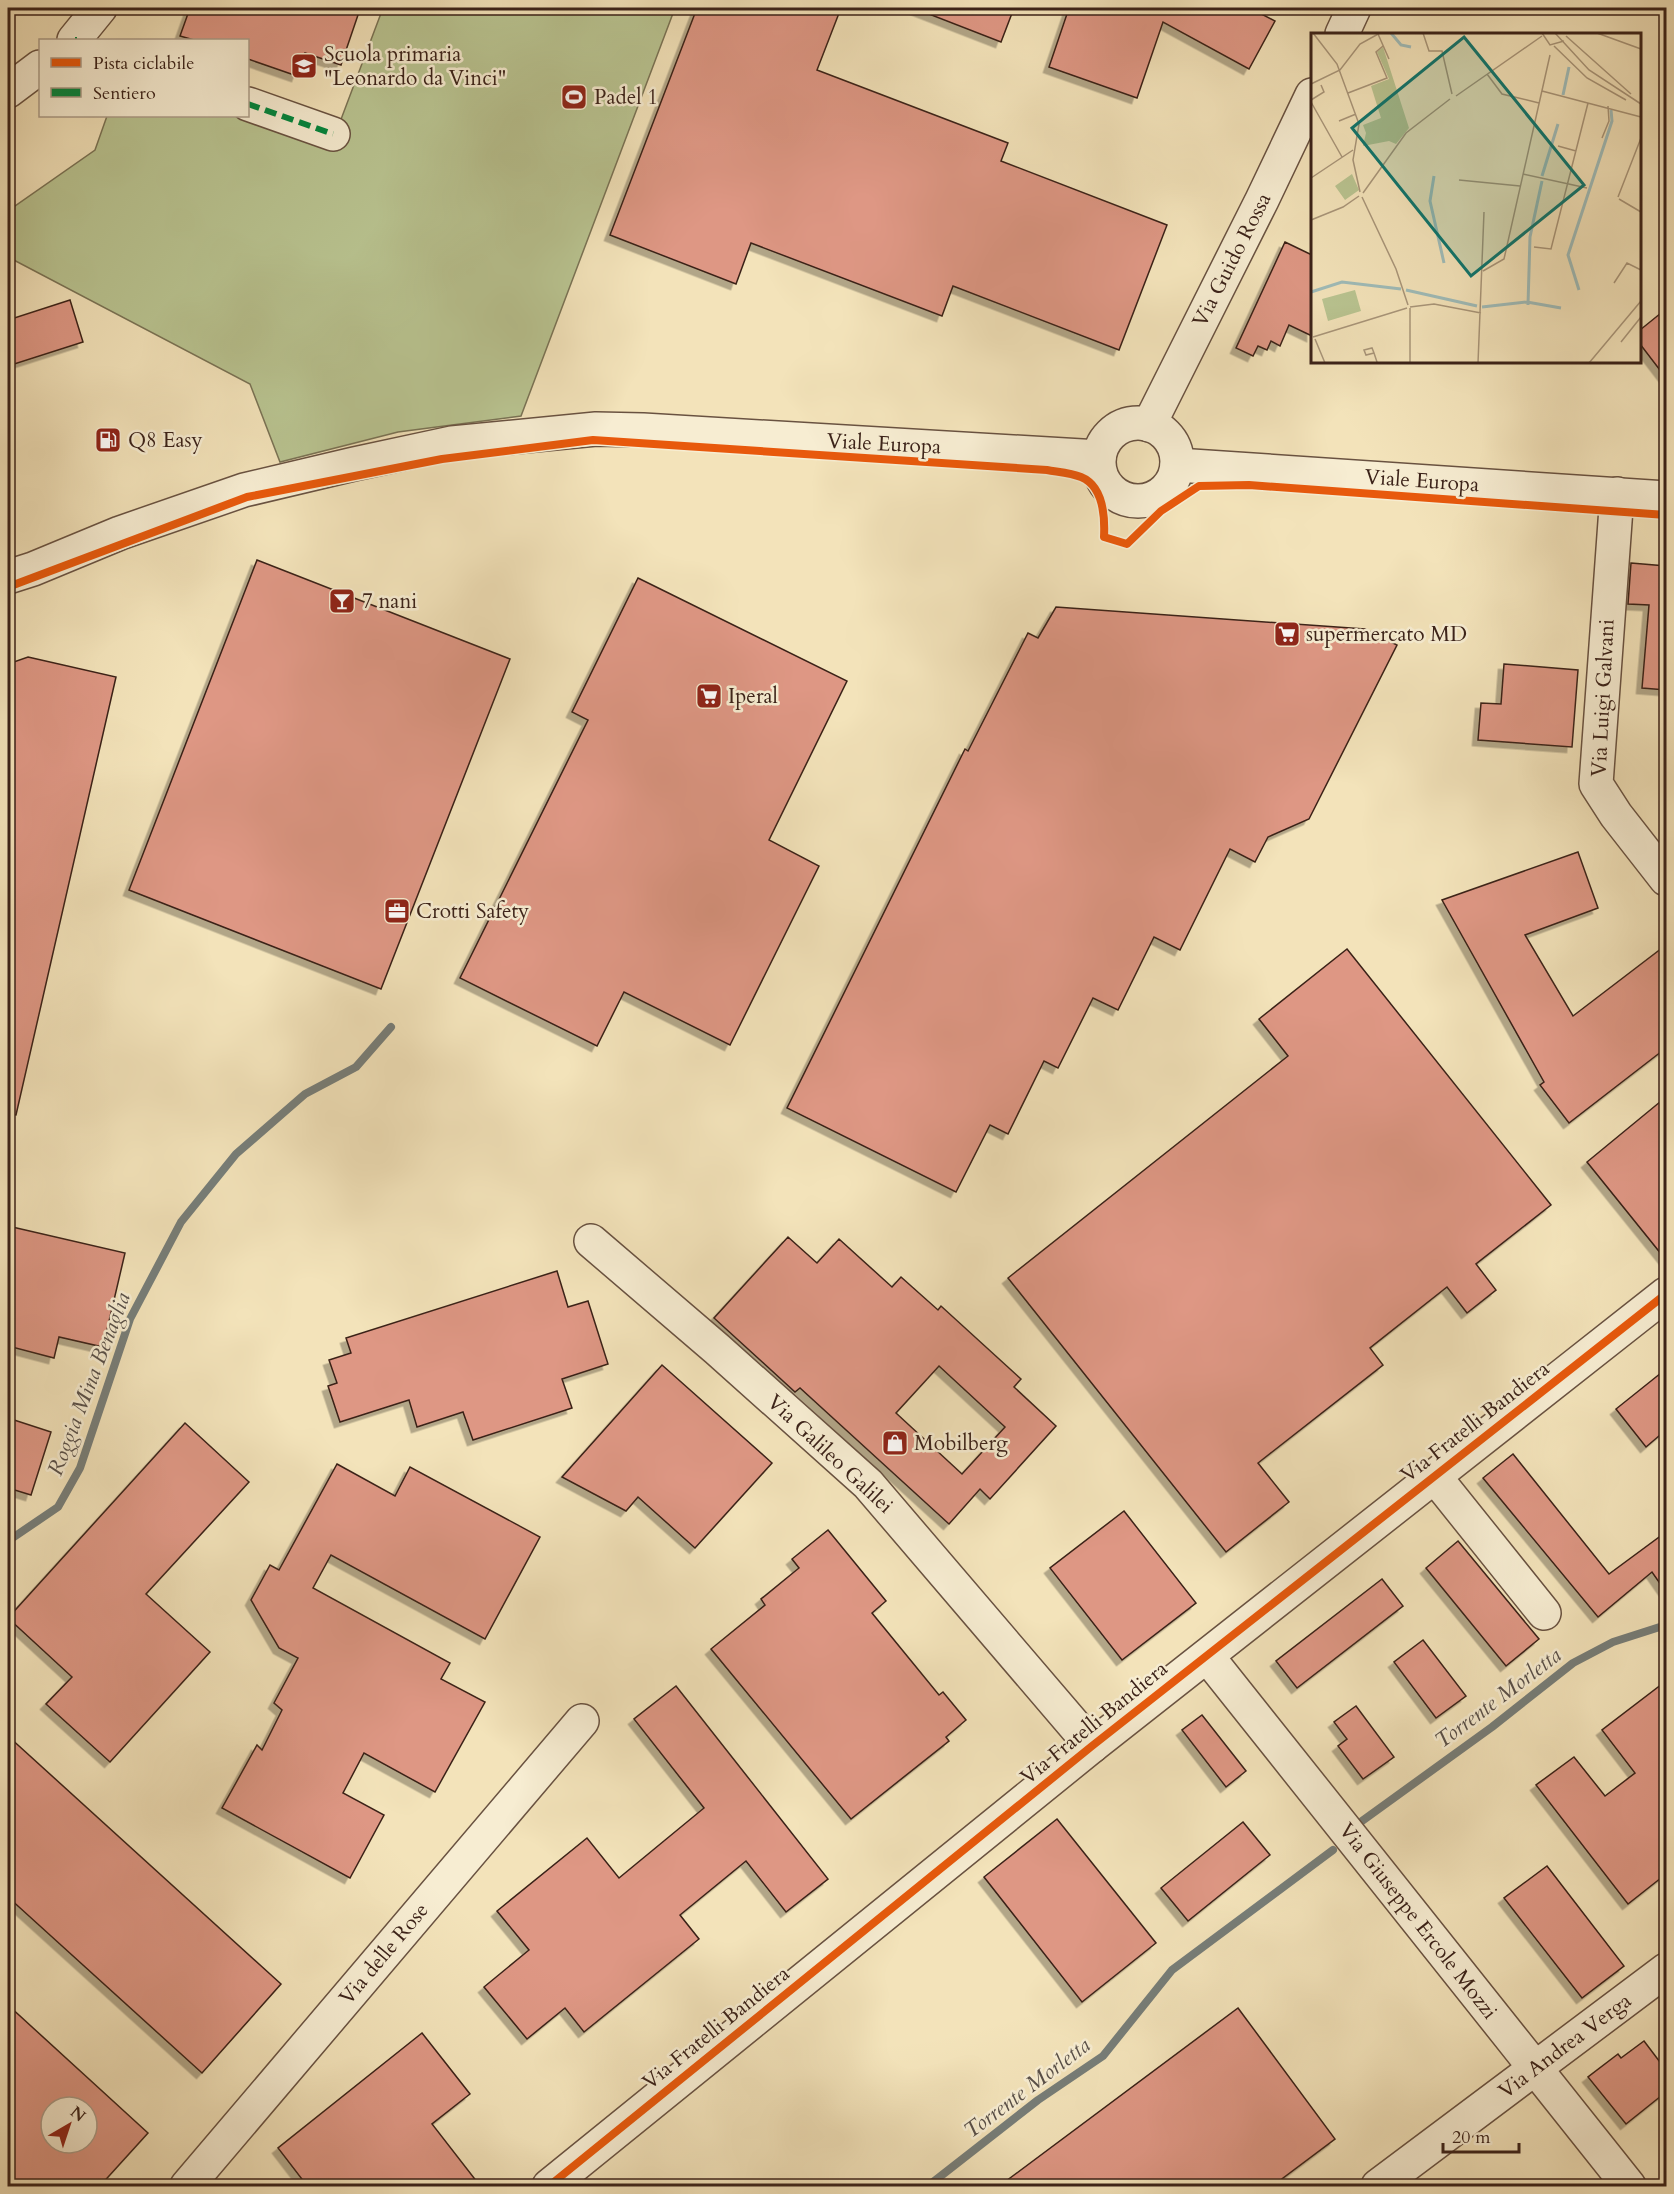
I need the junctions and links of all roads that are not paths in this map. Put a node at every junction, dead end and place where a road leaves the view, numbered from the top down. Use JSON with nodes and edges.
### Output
{"nodes":[{"id":1,"x":100,"y":8,"type":"edge"},
{"id":2,"x":1354,"y":8,"type":"edge"},
{"id":3,"x":1342,"y":33,"type":"edge"},
{"id":4,"x":76,"y":39,"type":"edge"},
{"id":5,"x":39,"y":68,"type":"edge"},
{"id":6,"x":8,"y":91,"type":"edge"},
{"id":7,"x":1311,"y":97,"type":"edge"},
{"id":8,"x":249,"y":104,"type":"edge"},
{"id":9,"x":333,"y":134,"type":"dead end"},
{"id":10,"x":1149,"y":425,"type":"junction"},
{"id":11,"x":1099,"y":457,"type":"junction"},
{"id":12,"x":1177,"y":465,"type":"junction"},
{"id":13,"x":1617,"y":494,"type":"junction"},
{"id":14,"x":1666,"y":498,"type":"edge"},
{"id":15,"x":8,"y":577,"type":"edge"},
{"id":16,"x":1666,"y":879,"type":"edge"},
{"id":17,"x":591,"y":1241,"type":"dead end"},
{"id":18,"x":1666,"y":1294,"type":"edge"},
{"id":19,"x":1435,"y":1477,"type":"junction"},
{"id":20,"x":1544,"y":1613,"type":"dead end"},
{"id":21,"x":1207,"y":1656,"type":"junction"},
{"id":22,"x":582,"y":1721,"type":"dead end"},
{"id":23,"x":1092,"y":1746,"type":"junction"},
{"id":24,"x":1666,"y":1970,"type":"edge"},
{"id":25,"x":1535,"y":2068,"type":"junction"},
{"id":26,"x":187,"y":2187,"type":"edge"},
{"id":27,"x":549,"y":2187,"type":"edge"},
{"id":28,"x":1378,"y":2187,"type":"edge"},
{"id":29,"x":1629,"y":2187,"type":"edge"}],
"edges":[{"from":1,"to":4,"type":"street"},
{"from":2,"to":3,"type":"street"},
{"from":5,"to":6,"type":"street"},
{"from":7,"to":10,"type":"street","name":"Via Guido Rossa"},
{"from":8,"to":9,"type":"street"},
{"from":10,"to":11,"type":"street"},
{"from":10,"to":12,"type":"street"},
{"from":11,"to":12,"type":"street"},
{"from":11,"to":15,"type":"street","name":"Viale Europa"},
{"from":12,"to":13,"type":"street","name":"Viale Europa"},
{"from":13,"to":14,"type":"street","name":"Viale Europa"},
{"from":13,"to":16,"type":"street","name":"Via Luigi Galvani"},
{"from":17,"to":23,"type":"street","name":"Via Galileo Galilei"},
{"from":18,"to":19,"type":"street","name":"Via Fratelli Bandiera"},
{"from":19,"to":20,"type":"street"},
{"from":19,"to":21,"type":"street","name":"Via Fratelli Bandiera"},
{"from":21,"to":23,"type":"street","name":"Via Fratelli Bandiera"},
{"from":21,"to":25,"type":"street","name":"Via Giuseppe Ercole Mozzi"},
{"from":22,"to":26,"type":"street","name":"Via delle Rose"},
{"from":23,"to":27,"type":"street","name":"Via Fratelli Bandiera"},
{"from":24,"to":25,"type":"street","name":"Via Andrea Verga"},
{"from":25,"to":28,"type":"street","name":"Via Andrea Verga"},
{"from":25,"to":29,"type":"street","name":"Via Giuseppe Ercole Mozzi"}]}
